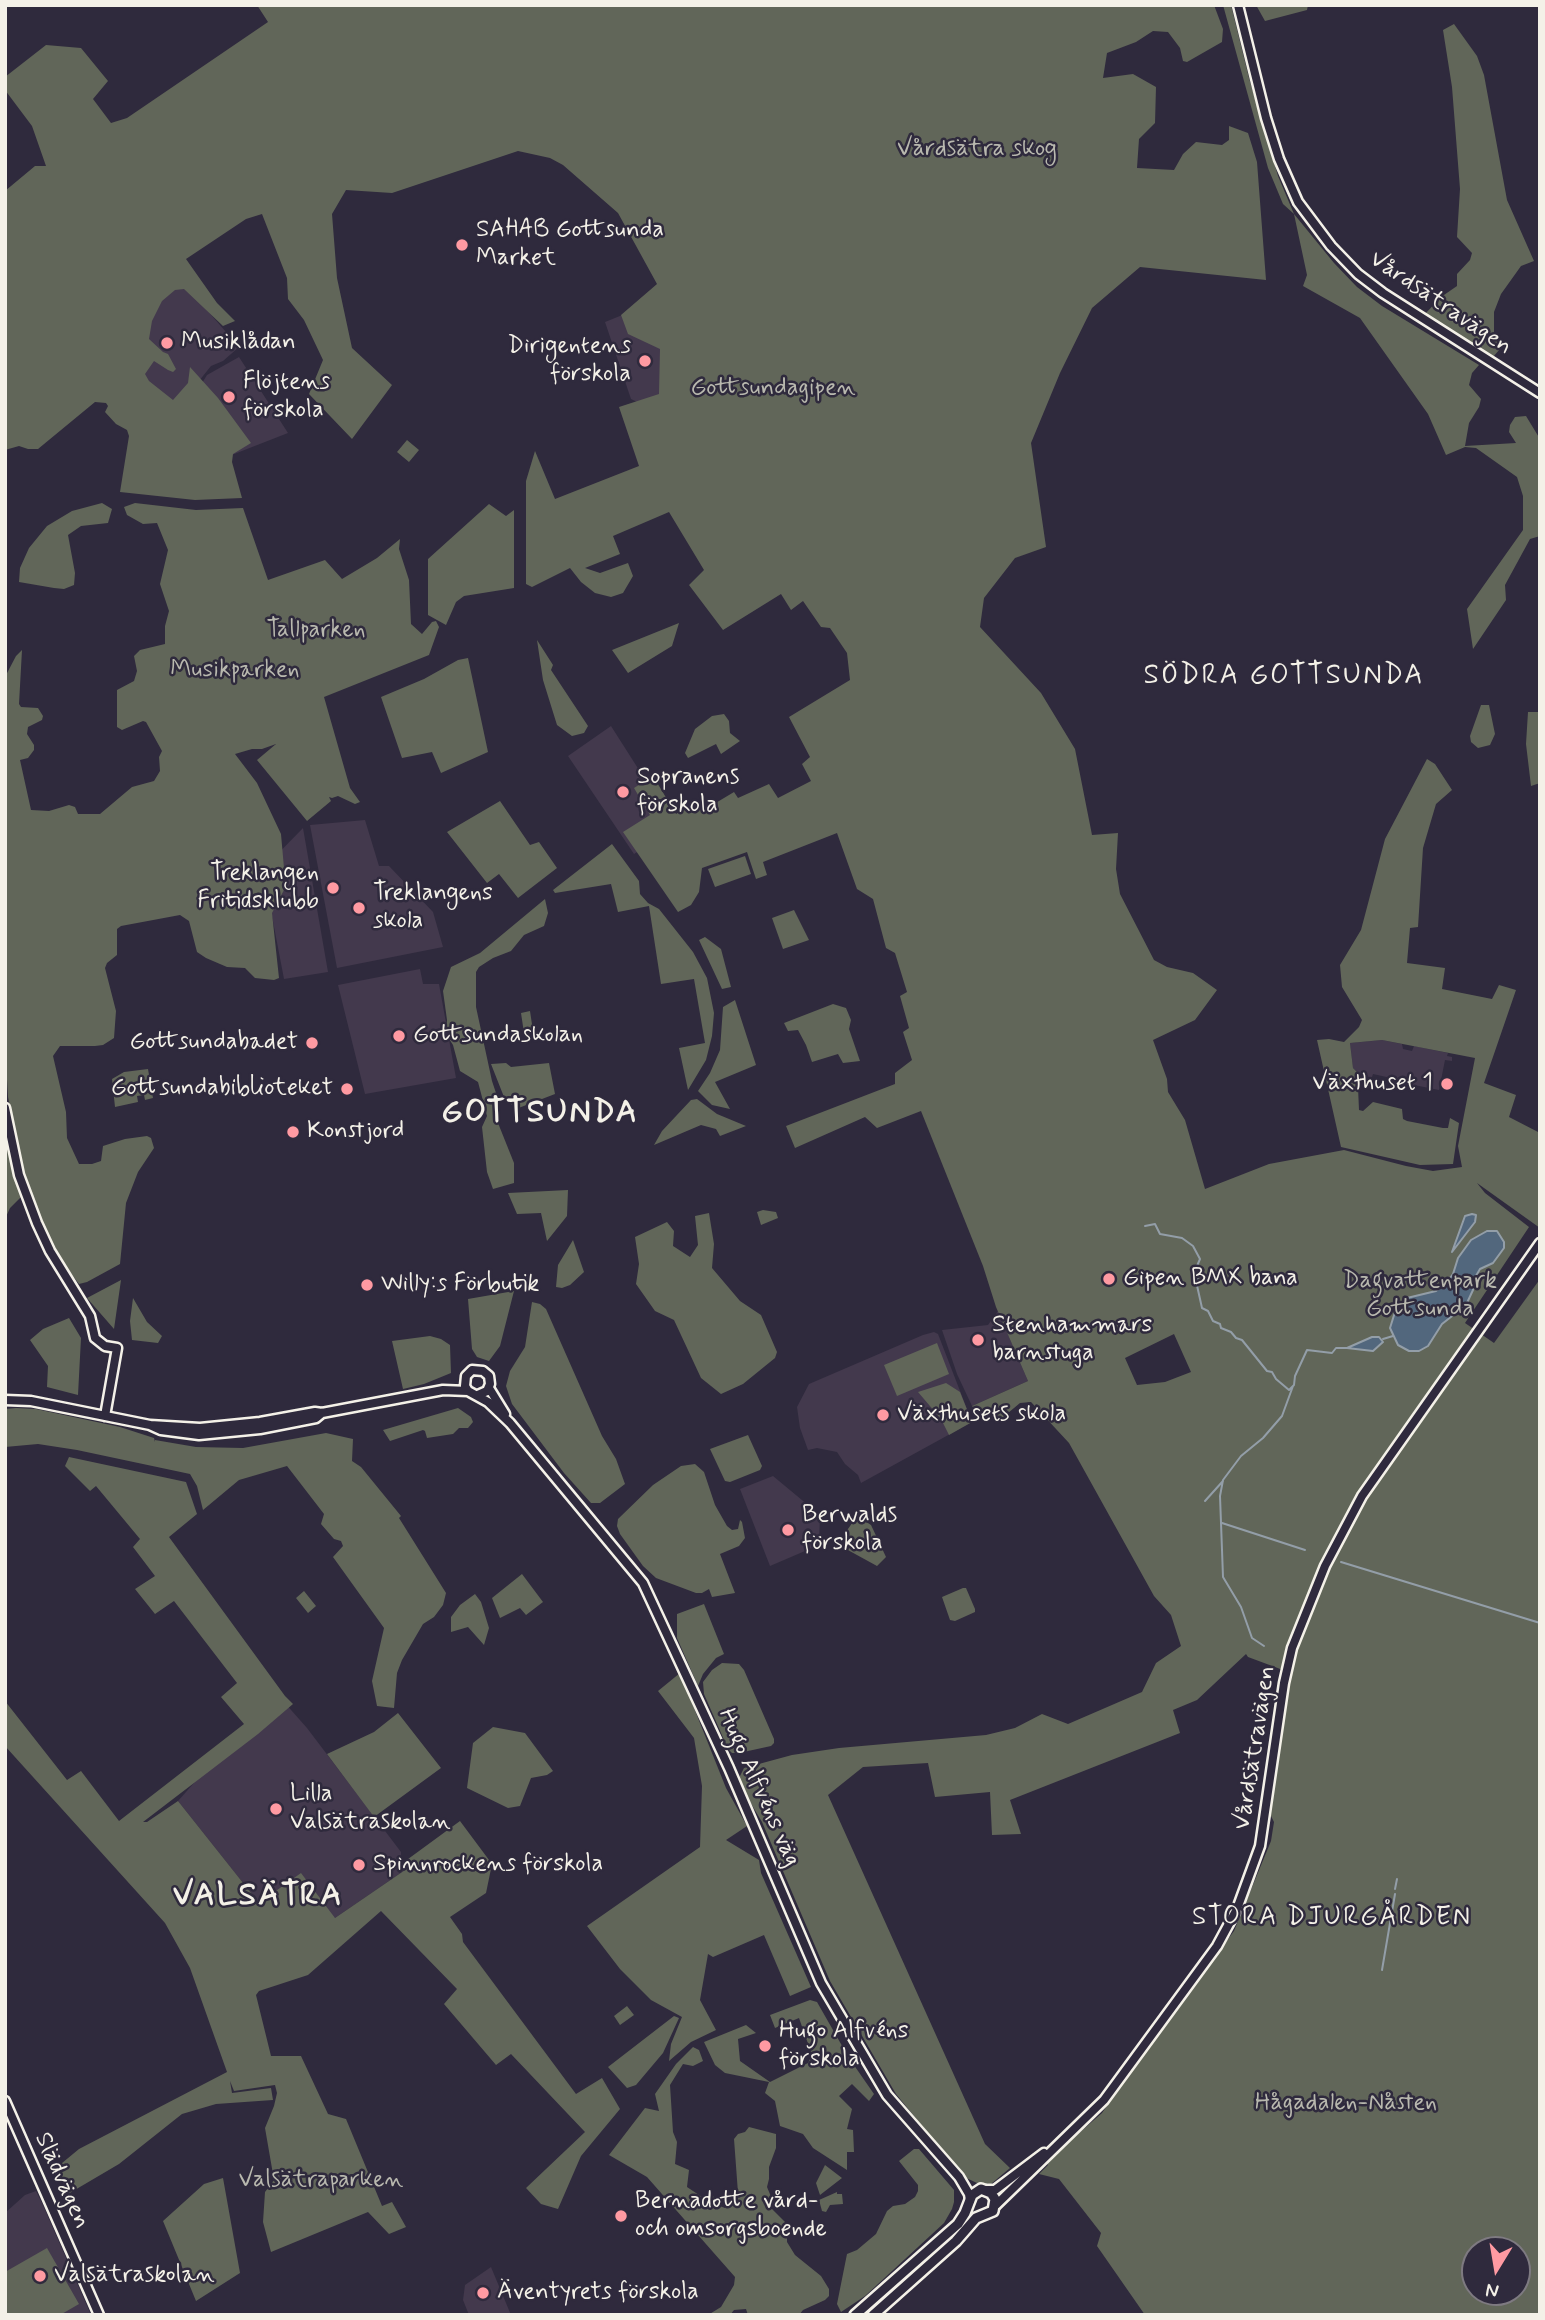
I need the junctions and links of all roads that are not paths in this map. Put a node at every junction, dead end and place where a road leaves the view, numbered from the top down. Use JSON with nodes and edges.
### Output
{"nodes":[{"id":1,"x":1238,"y":5,"type":"edge"},
{"id":2,"x":1540,"y":393,"type":"edge"},
{"id":3,"x":5,"y":1108,"type":"edge"},
{"id":4,"x":1540,"y":1243,"type":"edge"},
{"id":5,"x":464,"y":1381,"type":"junction"},
{"id":6,"x":489,"y":1388,"type":"junction"},
{"id":7,"x":443,"y":1390,"type":"junction"},
{"id":8,"x":468,"y":1391,"type":"junction"},
{"id":9,"x":478,"y":1395,"type":"junction"},
{"id":10,"x":5,"y":1400,"type":"edge"},
{"id":11,"x":105,"y":1416,"type":"junction"},
{"id":12,"x":510,"y":1423,"type":"junction"},
{"id":13,"x":5,"y":2101,"type":"edge"},
{"id":14,"x":1060,"y":2141,"type":"junction"},
{"id":15,"x":959,"y":2177,"type":"junction"},
{"id":16,"x":984,"y":2190,"type":"junction"},
{"id":17,"x":969,"y":2203,"type":"junction"},
{"id":18,"x":996,"y":2205,"type":"junction"},
{"id":19,"x":985,"y":2215,"type":"junction"},
{"id":20,"x":99,"y":2315,"type":"edge"},
{"id":21,"x":855,"y":2315,"type":"edge"},
{"id":22,"x":873,"y":2315,"type":"edge"}],
"edges":[{"from":1,"to":2,"type":"street","name":"Vårdsätravägen"},
{"from":3,"to":11,"type":"street"},
{"from":4,"to":14,"type":"street","name":"Vårdsätravägen"},
{"from":5,"to":6,"type":"street"},
{"from":5,"to":7,"type":"street"},
{"from":5,"to":8,"type":"street"},
{"from":6,"to":9,"type":"street"},
{"from":6,"to":12,"type":"street","name":"Hugo Alfvéns väg"},
{"from":7,"to":8,"type":"street"},
{"from":7,"to":11,"type":"street"},
{"from":8,"to":9,"type":"street"},
{"from":9,"to":12,"type":"street","name":"Hugo Alfvéns väg"},
{"from":10,"to":11,"type":"street"},
{"from":12,"to":15,"type":"street","name":"Hugo Alfvéns väg"},
{"from":13,"to":20,"type":"street","name":"Slädvägen"},
{"from":14,"to":16,"type":"street","name":"Vårdsätravägen"},
{"from":14,"to":18,"type":"street","name":"Vårdsätravägen"},
{"from":15,"to":16,"type":"street","name":"Hugo Alfvéns väg"},
{"from":15,"to":17,"type":"street","name":"Hugo Alfvéns väg"},
{"from":16,"to":17,"type":"main road"},
{"from":16,"to":18,"type":"main road"},
{"from":17,"to":19,"type":"main road"},
{"from":17,"to":21,"type":"main road"},
{"from":18,"to":19,"type":"main road"},
{"from":19,"to":22,"type":"main road"}]}
